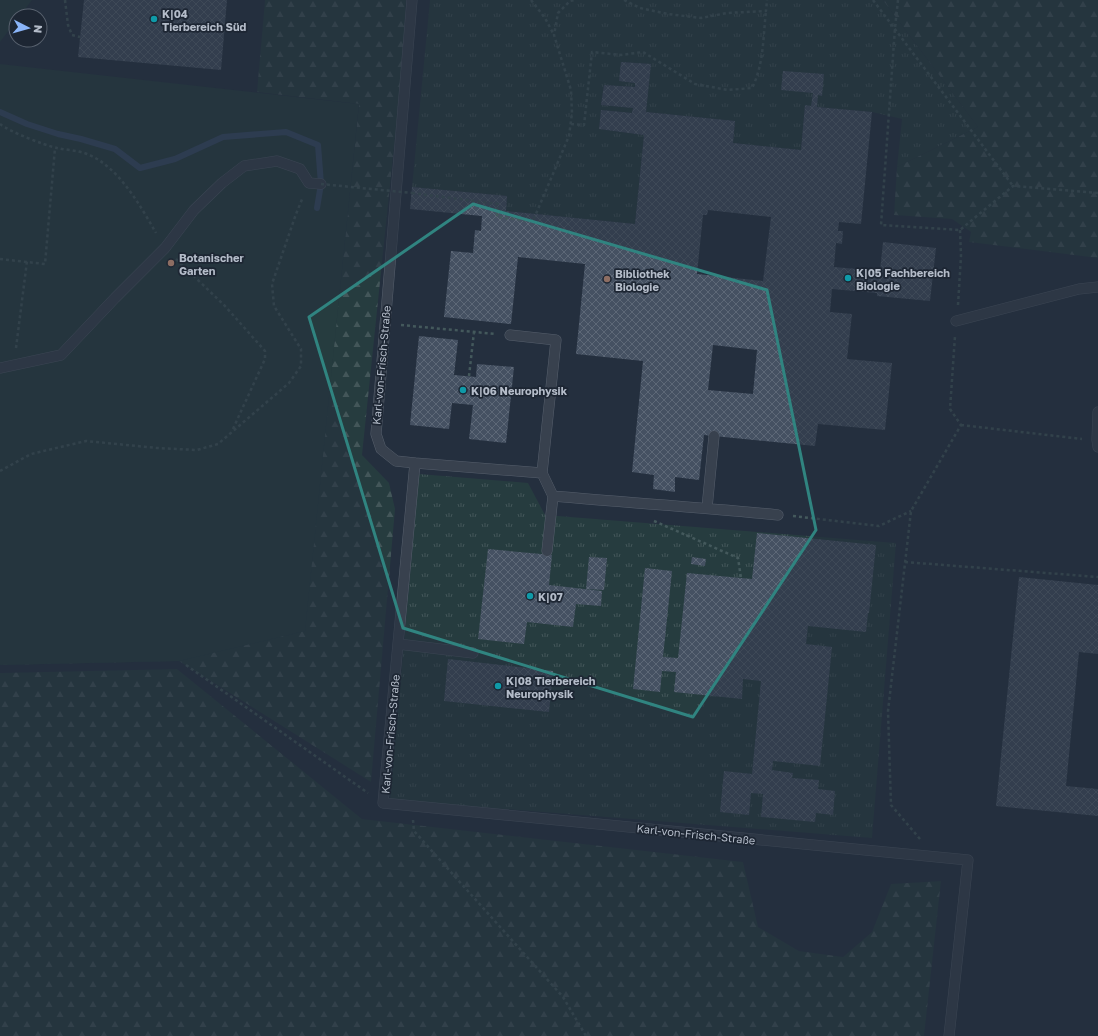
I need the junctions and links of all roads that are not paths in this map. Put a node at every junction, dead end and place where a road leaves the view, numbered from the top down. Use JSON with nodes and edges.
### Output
{"nodes":[{"id":1,"x":412,"y":0,"type":"edge"},
{"id":2,"x":321,"y":184,"type":"road end"},
{"id":3,"x":1098,"y":287,"type":"edge"},
{"id":4,"x":956,"y":321,"type":"road end"},
{"id":5,"x":510,"y":335,"type":"road end"},
{"id":6,"x":0,"y":368,"type":"edge"},
{"id":7,"x":1098,"y":412,"type":"edge"},
{"id":8,"x":714,"y":436,"type":"dead end"},
{"id":9,"x":1097,"y":443,"type":"edge"},
{"id":10,"x":415,"y":463,"type":"junction"},
{"id":11,"x":542,"y":473,"type":"junction"},
{"id":12,"x":553,"y":496,"type":"junction"},
{"id":13,"x":707,"y":508,"type":"junction"},
{"id":14,"x":778,"y":514,"type":"road end"},
{"id":15,"x":547,"y":551,"type":"dead end"},
{"id":16,"x":398,"y":644,"type":"junction"},
{"id":17,"x":474,"y":653,"type":"dead end"},
{"id":18,"x":949,"y":1036,"type":"edge"}],
"edges":[{"from":1,"to":10,"type":"lane","name":"Karl-von-Frisch-Straße"},
{"from":2,"to":6,"type":"lane"},
{"from":3,"to":4,"type":"lane"},
{"from":5,"to":11,"type":"lane"},
{"from":7,"to":9,"type":"lane"},
{"from":8,"to":13,"type":"lane"},
{"from":10,"to":11,"type":"lane"},
{"from":10,"to":16,"type":"lane","name":"Karl-von-Frisch-Straße"},
{"from":11,"to":12,"type":"lane"},
{"from":12,"to":13,"type":"lane"},
{"from":12,"to":15,"type":"lane"},
{"from":13,"to":14,"type":"lane"},
{"from":16,"to":17,"type":"lane"},
{"from":16,"to":18,"type":"lane","name":"Karl-von-Frisch-Straße"}]}
